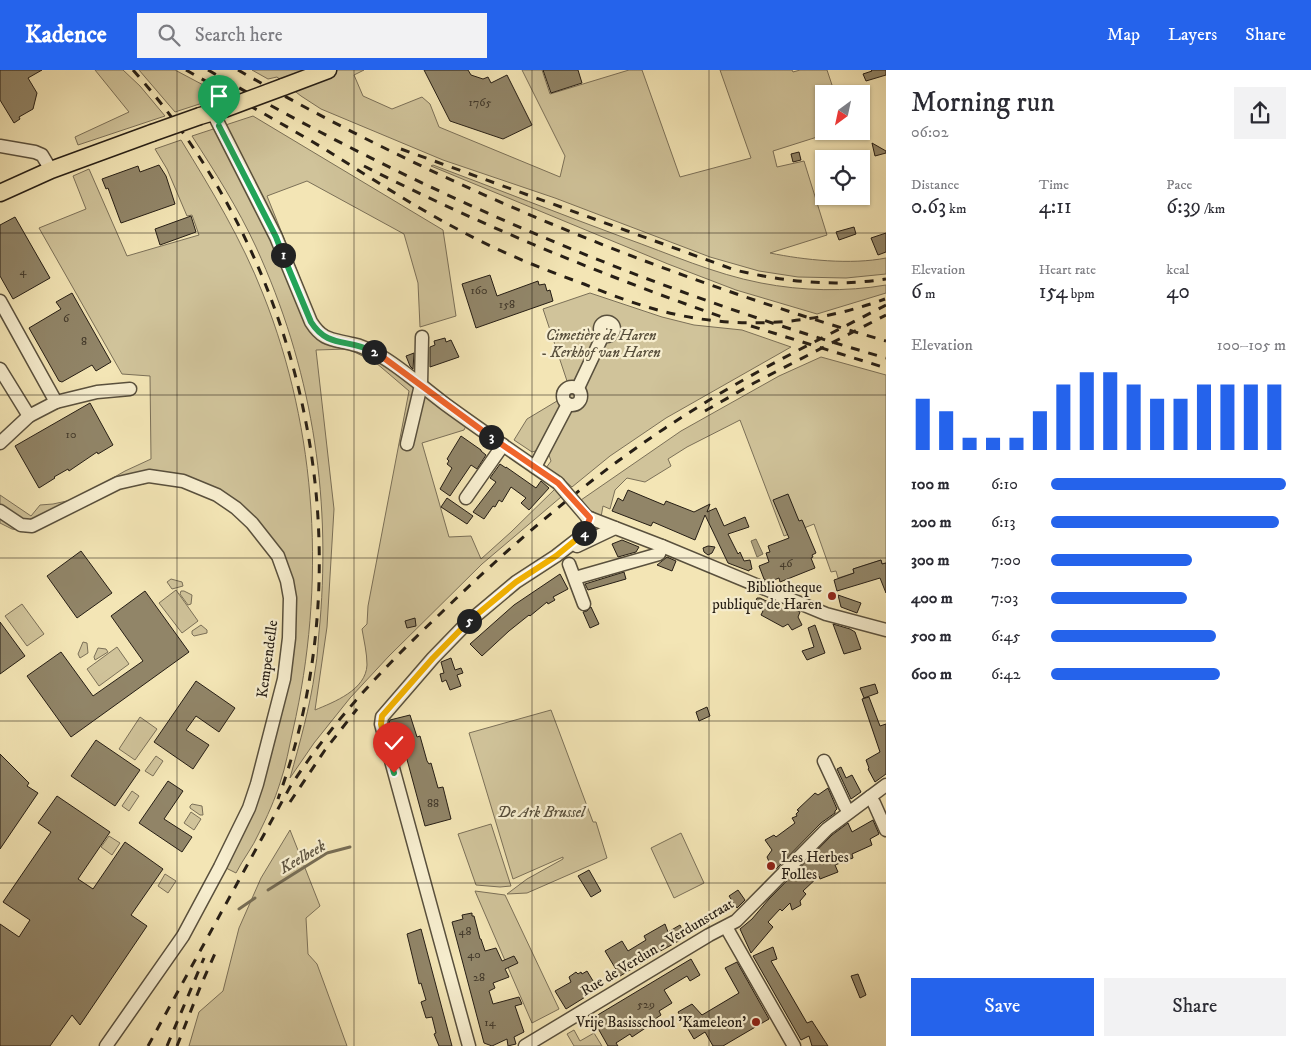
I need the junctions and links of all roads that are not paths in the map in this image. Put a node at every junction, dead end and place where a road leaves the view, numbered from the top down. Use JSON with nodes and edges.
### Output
{"nodes":[{"id":1,"x":328,"y":70,"type":"edge"},
{"id":2,"x":214,"y":115,"type":"junction"},
{"id":3,"x":0,"y":146,"type":"edge"},
{"id":4,"x":51,"y":170,"type":"junction"},
{"id":5,"x":0,"y":192,"type":"edge"},
{"id":6,"x":0,"y":301,"type":"edge"},
{"id":7,"x":613,"y":319,"type":"dead end"},
{"id":8,"x":422,"y":337,"type":"dead end"},
{"id":9,"x":1,"y":372,"type":"edge"},
{"id":10,"x":421,"y":385,"type":"junction"},
{"id":11,"x":130,"y":389,"type":"dead end"},
{"id":12,"x":56,"y":402,"type":"junction"},
{"id":13,"x":29,"y":416,"type":"junction"},
{"id":14,"x":0,"y":443,"type":"edge"},
{"id":15,"x":407,"y":444,"type":"dead end"},
{"id":16,"x":503,"y":445,"type":"junction"},
{"id":17,"x":535,"y":467,"type":"junction"},
{"id":18,"x":466,"y":498,"type":"dead end"},
{"id":19,"x":0,"y":511,"type":"edge"},
{"id":20,"x":588,"y":518,"type":"junction"},
{"id":21,"x":615,"y":528,"type":"junction"},
{"id":22,"x":662,"y":546,"type":"junction"},
{"id":23,"x":556,"y":556,"type":"junction"},
{"id":24,"x":569,"y":564,"type":"dead end"},
{"id":25,"x":575,"y":578,"type":"junction"},
{"id":26,"x":584,"y":604,"type":"dead end"},
{"id":27,"x":886,"y":630,"type":"edge"},
{"id":28,"x":824,"y":761,"type":"dead end"},
{"id":29,"x":886,"y":785,"type":"edge"},
{"id":30,"x":870,"y":797,"type":"junction"},
{"id":31,"x":849,"y":812,"type":"junction"},
{"id":32,"x":886,"y":830,"type":"edge"},
{"id":33,"x":726,"y":927,"type":"junction"},
{"id":34,"x":106,"y":1046,"type":"edge"},
{"id":35,"x":469,"y":1046,"type":"edge"},
{"id":36,"x":525,"y":1046,"type":"edge"},
{"id":37,"x":794,"y":1046,"type":"edge"}],
"edges":[{"from":1,"to":2,"type":"main road","bridge":true},
{"from":2,"to":4,"type":"main road","bridge":true},
{"from":2,"to":10,"type":"street"},
{"from":3,"to":4,"type":"street"},
{"from":4,"to":5,"type":"main road"},
{"from":6,"to":12,"type":"street"},
{"from":7,"to":17,"type":"street"},
{"from":8,"to":10,"type":"street"},
{"from":9,"to":13,"type":"street"},
{"from":10,"to":15,"type":"street"},
{"from":10,"to":16,"type":"street"},
{"from":11,"to":12,"type":"street"},
{"from":12,"to":13,"type":"street"},
{"from":13,"to":14,"type":"street"},
{"from":16,"to":17,"type":"street"},
{"from":16,"to":18,"type":"street"},
{"from":17,"to":20,"type":"street","bridge":true},
{"from":19,"to":34,"type":"street","name":"Kempendelle"},
{"from":20,"to":21,"type":"street"},
{"from":20,"to":23,"type":"street"},
{"from":21,"to":22,"type":"street"},
{"from":21,"to":23,"type":"street"},
{"from":22,"to":25,"type":"street"},
{"from":22,"to":27,"type":"street"},
{"from":23,"to":35,"type":"street"},
{"from":24,"to":25,"type":"street"},
{"from":25,"to":26,"type":"street"},
{"from":28,"to":31,"type":"street"},
{"from":29,"to":30,"type":"street","name":"Rue de Verdun - Verdunstraat"},
{"from":30,"to":31,"type":"street","name":"Rue de Verdun - Verdunstraat"},
{"from":30,"to":32,"type":"street"},
{"from":31,"to":33,"type":"street","name":"Rue de Verdun - Verdunstraat"},
{"from":33,"to":36,"type":"street","name":"Rue de Verdun - Verdunstraat"},
{"from":33,"to":37,"type":"street"}]}
